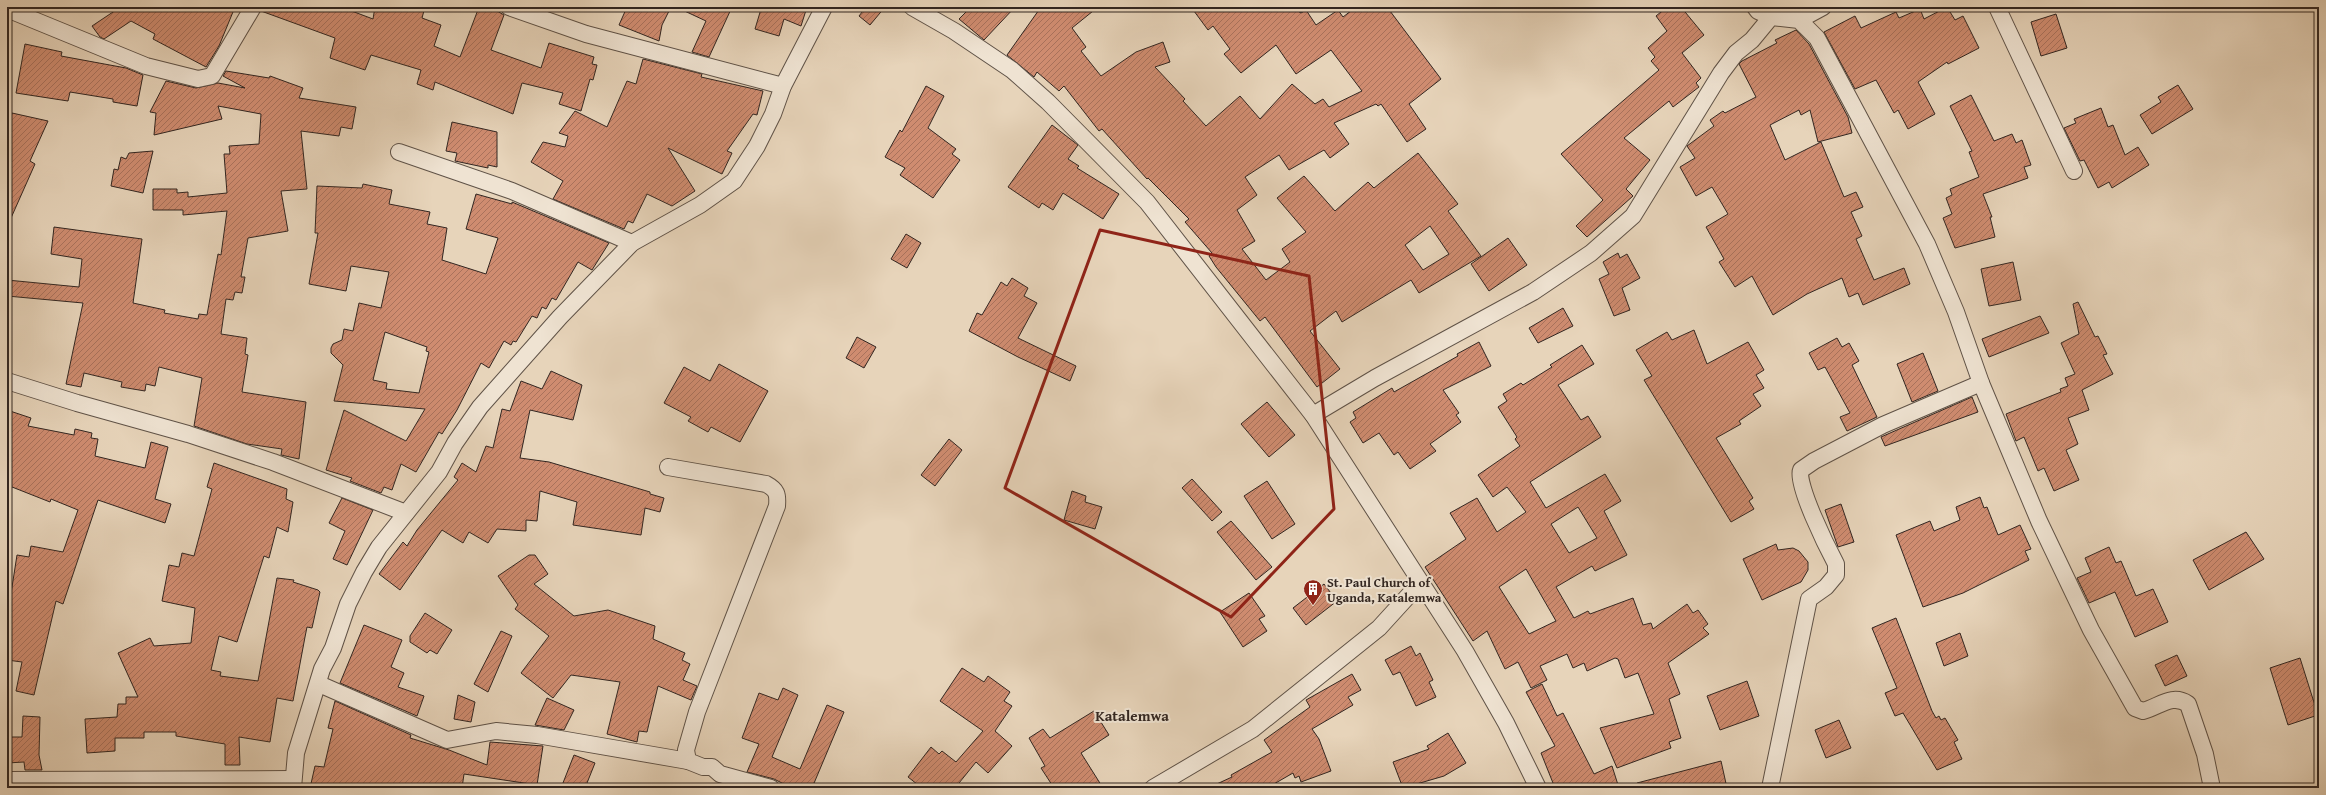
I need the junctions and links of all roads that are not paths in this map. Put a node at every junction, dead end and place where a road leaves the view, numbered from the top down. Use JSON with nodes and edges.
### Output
{"nodes":[{"id":1,"x":253,"y":7,"type":"edge"},
{"id":2,"x":509,"y":7,"type":"edge"},
{"id":3,"x":824,"y":7,"type":"edge"},
{"id":4,"x":912,"y":7,"type":"edge"},
{"id":5,"x":1755,"y":7,"type":"edge"},
{"id":6,"x":1823,"y":7,"type":"edge"},
{"id":7,"x":1996,"y":7,"type":"edge"},
{"id":8,"x":7,"y":9,"type":"edge"},
{"id":9,"x":1771,"y":17,"type":"junction"},
{"id":10,"x":1799,"y":20,"type":"junction"},
{"id":11,"x":783,"y":86,"type":"junction"},
{"id":12,"x":399,"y":152,"type":"dead end"},
{"id":13,"x":2074,"y":171,"type":"dead end"},
{"id":14,"x":632,"y":243,"type":"junction"},
{"id":15,"x":7,"y":381,"type":"edge"},
{"id":16,"x":1981,"y":383,"type":"junction"},
{"id":17,"x":1313,"y":415,"type":"junction"},
{"id":18,"x":668,"y":466,"type":"dead end"},
{"id":19,"x":406,"y":513,"type":"junction"},
{"id":20,"x":1420,"y":583,"type":"junction"},
{"id":21,"x":319,"y":684,"type":"junction"},
{"id":22,"x":688,"y":761,"type":"junction"},
{"id":23,"x":7,"y":780,"type":"edge"},
{"id":24,"x":292,"y":783,"type":"edge"},
{"id":25,"x":771,"y":788,"type":"edge"},
{"id":26,"x":1153,"y":788,"type":"edge"},
{"id":27,"x":1538,"y":788,"type":"edge"},
{"id":28,"x":1770,"y":788,"type":"edge"},
{"id":29,"x":2212,"y":788,"type":"edge"}],
"edges":[{"from":1,"to":8,"type":"street"},
{"from":2,"to":11,"type":"street"},
{"from":3,"to":11,"type":"street"},
{"from":4,"to":17,"type":"street"},
{"from":5,"to":9,"type":"street"},
{"from":6,"to":10,"type":"street"},
{"from":7,"to":13,"type":"street"},
{"from":9,"to":10,"type":"street"},
{"from":9,"to":17,"type":"street"},
{"from":10,"to":16,"type":"street"},
{"from":11,"to":14,"type":"street"},
{"from":12,"to":14,"type":"street"},
{"from":14,"to":19,"type":"street"},
{"from":15,"to":19,"type":"street"},
{"from":16,"to":28,"type":"street"},
{"from":16,"to":29,"type":"street"},
{"from":17,"to":20,"type":"street"},
{"from":18,"to":22,"type":"street"},
{"from":19,"to":21,"type":"street"},
{"from":20,"to":26,"type":"street"},
{"from":20,"to":27,"type":"street"},
{"from":21,"to":22,"type":"street"},
{"from":21,"to":24,"type":"street"},
{"from":22,"to":25,"type":"street"},
{"from":23,"to":24,"type":"street"}]}
